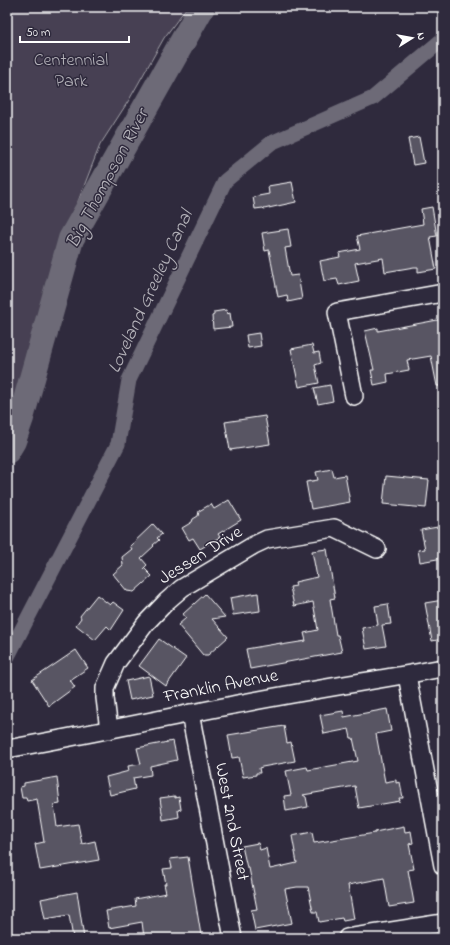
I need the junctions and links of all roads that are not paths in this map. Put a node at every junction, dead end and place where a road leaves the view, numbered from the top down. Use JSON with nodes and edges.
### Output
{"nodes":[{"id":1,"x":443,"y":292,"type":"edge"},
{"id":2,"x":354,"y":396,"type":"dead end"},
{"id":3,"x":377,"y":549,"type":"dead end"},
{"id":4,"x":443,"y":668,"type":"edge"},
{"id":5,"x":407,"y":675,"type":"junction"},
{"id":6,"x":190,"y":713,"type":"junction"},
{"id":7,"x":110,"y":730,"type":"junction"},
{"id":8,"x":7,"y":748,"type":"edge"},
{"id":9,"x":443,"y":866,"type":"edge"},
{"id":10,"x":443,"y":923,"type":"edge"},
{"id":11,"x":233,"y":938,"type":"edge"},
{"id":12,"x":347,"y":938,"type":"edge"}],
"edges":[{"from":1,"to":2,"type":"street"},
{"from":3,"to":7,"type":"street","name":"Jessen Drive"},
{"from":4,"to":5,"type":"street","name":"Franklin Avenue"},
{"from":5,"to":6,"type":"street","name":"Franklin Avenue"},
{"from":5,"to":9,"type":"street"},
{"from":6,"to":7,"type":"street","name":"Franklin Avenue"},
{"from":6,"to":11,"type":"street","name":"West 2nd Street"},
{"from":7,"to":8,"type":"street","name":"Franklin Avenue"},
{"from":10,"to":12,"type":"street"}]}
